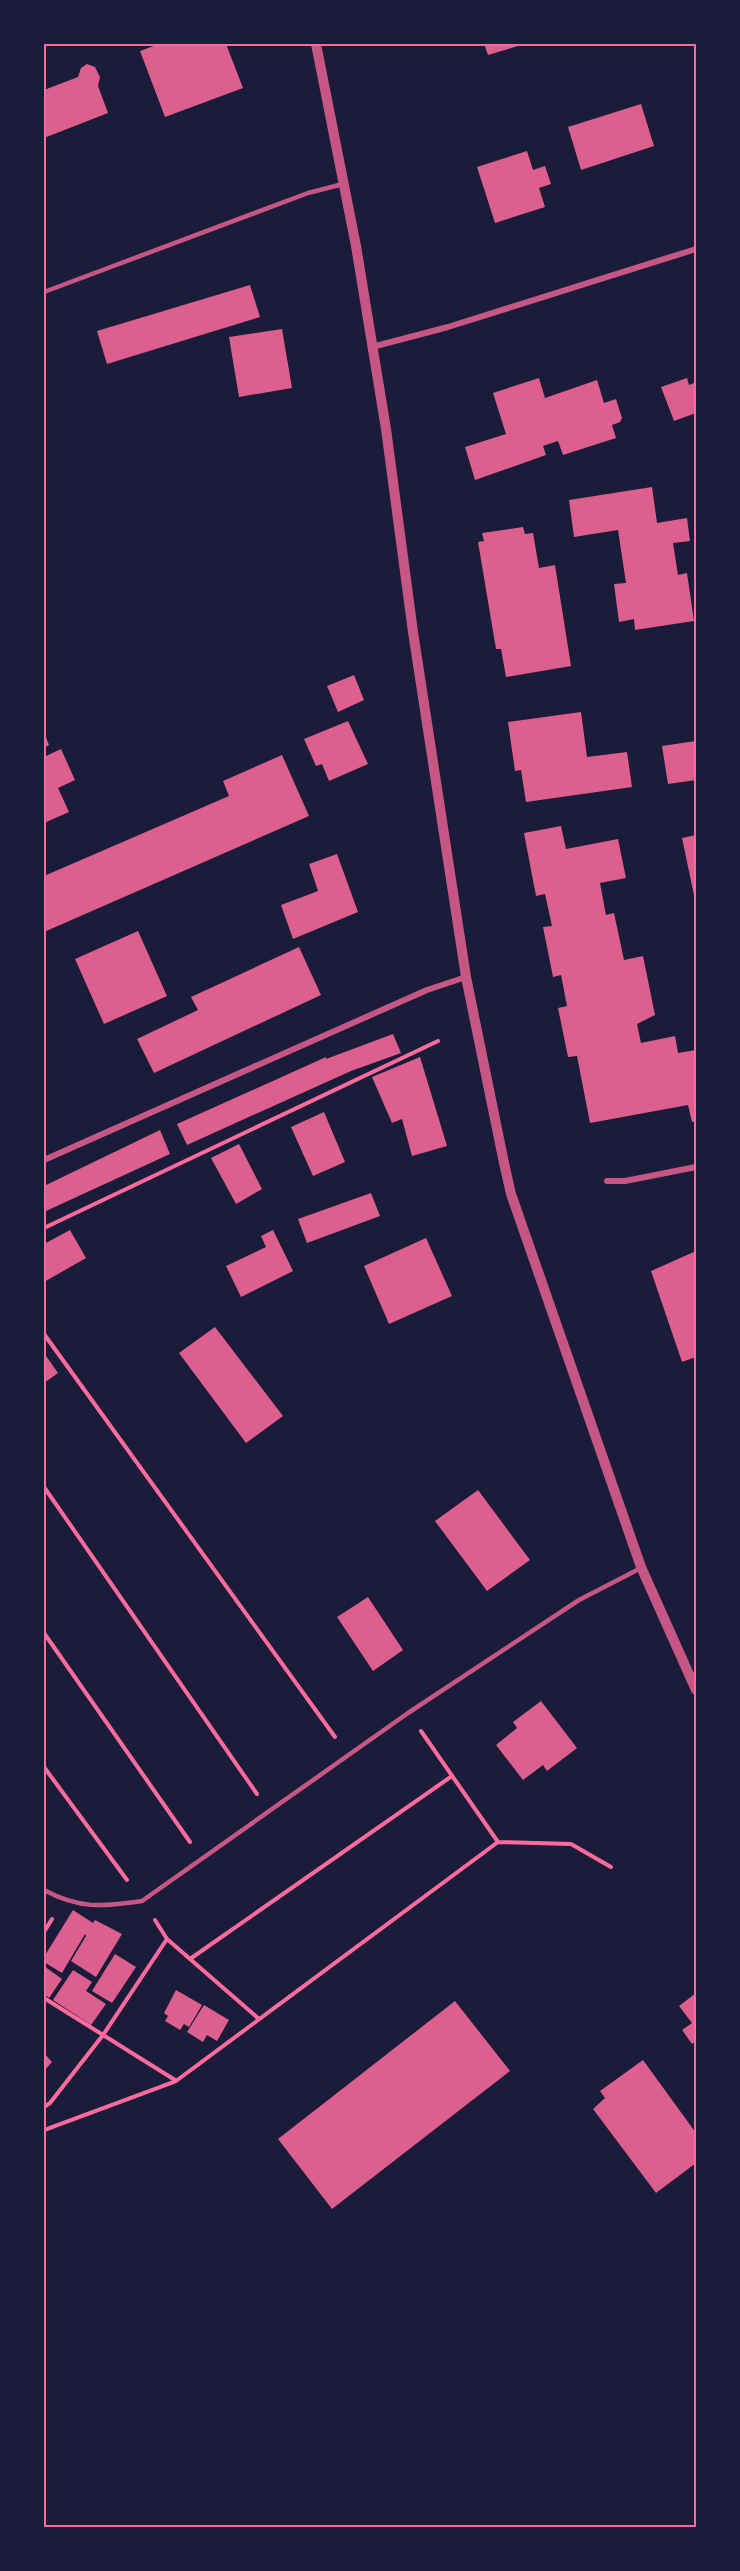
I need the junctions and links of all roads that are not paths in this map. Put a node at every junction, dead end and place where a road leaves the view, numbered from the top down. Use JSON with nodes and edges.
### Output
{"nodes":[{"id":1,"x":316,"y":44,"type":"edge"},
{"id":2,"x":344,"y":183,"type":"junction"},
{"id":3,"x":696,"y":249,"type":"edge"},
{"id":4,"x":44,"y":292,"type":"edge"},
{"id":5,"x":372,"y":348,"type":"junction"},
{"id":6,"x":466,"y":977,"type":"junction"},
{"id":7,"x":44,"y":1160,"type":"edge"},
{"id":8,"x":696,"y":1167,"type":"edge"},
{"id":9,"x":607,"y":1181,"type":"dead end"},
{"id":10,"x":641,"y":1567,"type":"junction"},
{"id":11,"x":696,"y":1690,"type":"edge"},
{"id":12,"x":44,"y":1890,"type":"edge"}],
"edges":[{"from":1,"to":2,"type":"street"},
{"from":2,"to":4,"type":"lane"},
{"from":2,"to":5,"type":"street"},
{"from":3,"to":5,"type":"street"},
{"from":5,"to":6,"type":"street"},
{"from":6,"to":7,"type":"street"},
{"from":6,"to":10,"type":"street"},
{"from":8,"to":9,"type":"street"},
{"from":10,"to":11,"type":"street"},
{"from":10,"to":12,"type":"lane"}]}
